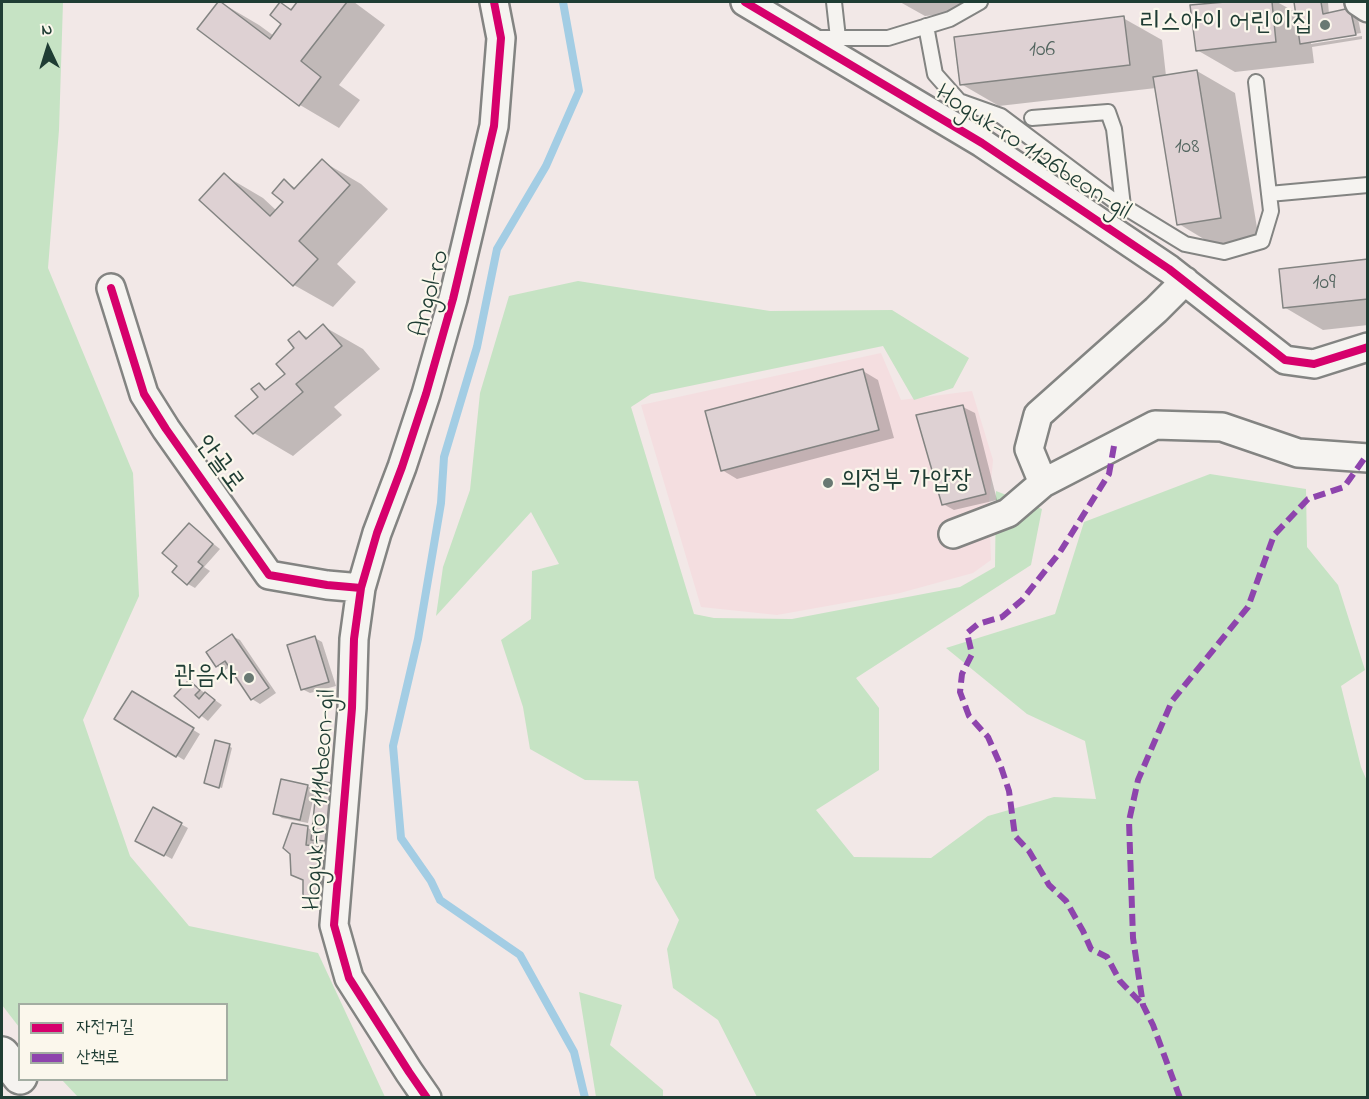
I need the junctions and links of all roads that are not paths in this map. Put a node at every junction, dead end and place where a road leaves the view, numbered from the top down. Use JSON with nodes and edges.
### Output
{"nodes":[{"id":1,"x":494,"y":2,"type":"edge"},
{"id":2,"x":745,"y":2,"type":"edge"},
{"id":3,"x":834,"y":2,"type":"edge"},
{"id":4,"x":980,"y":2,"type":"edge"},
{"id":5,"x":1359,"y":2,"type":"edge"},
{"id":6,"x":1368,"y":8,"type":"edge"},
{"id":7,"x":926,"y":26,"type":"junction"},
{"id":8,"x":838,"y":38,"type":"junction"},
{"id":9,"x":805,"y":39,"type":"junction"},
{"id":10,"x":1256,"y":82,"type":"dead end"},
{"id":11,"x":1032,"y":118,"type":"dead end"},
{"id":12,"x":1368,"y":185,"type":"edge"},
{"id":13,"x":1269,"y":194,"type":"junction"},
{"id":14,"x":1123,"y":207,"type":"junction"},
{"id":15,"x":1185,"y":281,"type":"junction"},
{"id":16,"x":111,"y":288,"type":"dead end"},
{"id":17,"x":1368,"y":347,"type":"edge"},
{"id":18,"x":1368,"y":458,"type":"edge"},
{"id":19,"x":1043,"y":483,"type":"junction"},
{"id":20,"x":953,"y":534,"type":"dead end"},
{"id":21,"x":361,"y":588,"type":"junction"},
{"id":22,"x":2,"y":1054,"type":"edge"},
{"id":23,"x":18,"y":1075,"type":"edge"},
{"id":24,"x":22,"y":1081,"type":"edge"},
{"id":25,"x":35,"y":1098,"type":"edge"},
{"id":26,"x":428,"y":1098,"type":"edge"}],
"edges":[{"from":1,"to":21,"type":"street","name":"Angol-ro"},
{"from":2,"to":9,"type":"street","name":"Hoguk-ro 1126beon-gil"},
{"from":3,"to":8,"type":"lane"},
{"from":4,"to":7,"type":"lane"},
{"from":5,"to":6,"type":"street"},
{"from":7,"to":8,"type":"lane"},
{"from":7,"to":14,"type":"lane"},
{"from":8,"to":9,"type":"lane"},
{"from":9,"to":15,"type":"street","name":"Hoguk-ro 1126beon-gil"},
{"from":10,"to":13,"type":"lane"},
{"from":11,"to":14,"type":"lane"},
{"from":12,"to":13,"type":"lane"},
{"from":13,"to":14,"type":"lane"},
{"from":15,"to":17,"type":"street","name":"Hoguk-ro 1126beon-gil"},
{"from":15,"to":19,"type":"street"},
{"from":16,"to":21,"type":"street","name":"안골로"},
{"from":18,"to":19,"type":"street"},
{"from":19,"to":20,"type":"street"},
{"from":21,"to":26,"type":"street","name":"Hoguk-ro 1114beon-gil"},
{"from":22,"to":23,"type":"highway"},
{"from":24,"to":25,"type":"highway"}]}
